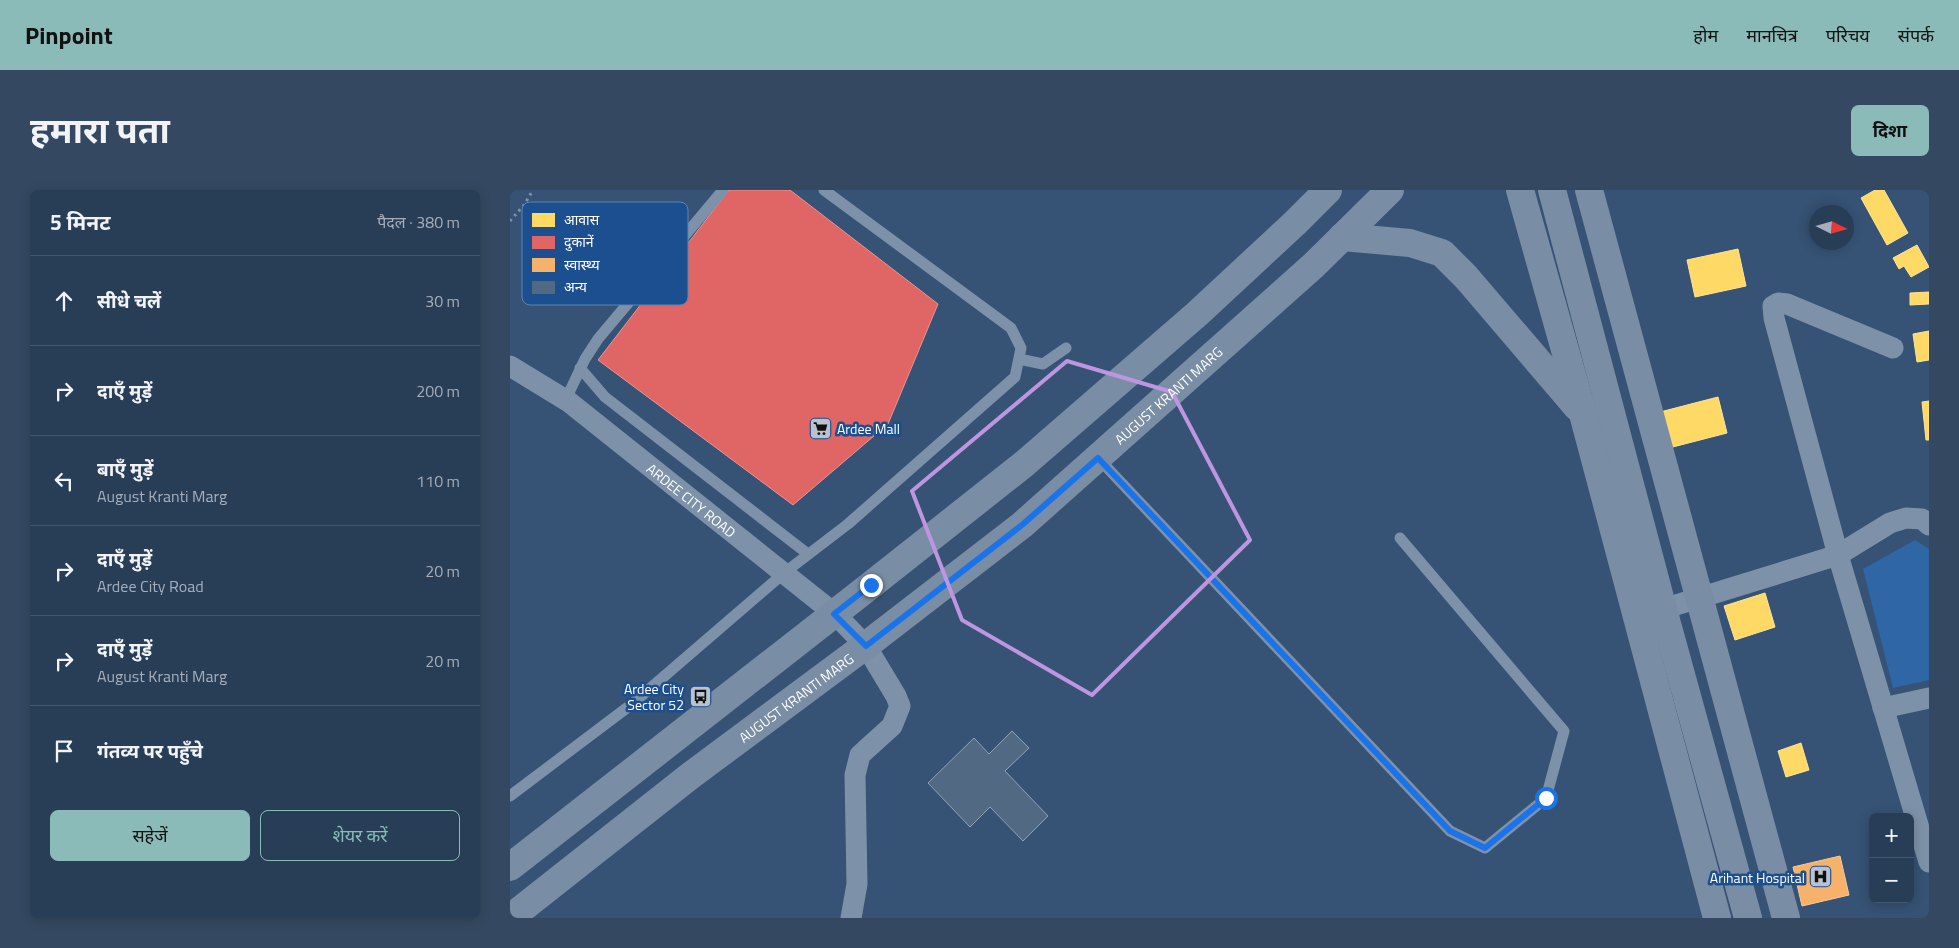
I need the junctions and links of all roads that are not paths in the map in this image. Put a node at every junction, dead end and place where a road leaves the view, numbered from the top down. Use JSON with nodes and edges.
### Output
{"nodes":[{"id":1,"x":723,"y":190,"type":"edge"},
{"id":2,"x":824,"y":190,"type":"edge"},
{"id":3,"x":1314,"y":190,"type":"edge"},
{"id":4,"x":1328,"y":190,"type":"edge"},
{"id":5,"x":1390,"y":190,"type":"edge"},
{"id":6,"x":1520,"y":190,"type":"edge"},
{"id":7,"x":1552,"y":190,"type":"edge"},
{"id":8,"x":1589,"y":190,"type":"edge"},
{"id":9,"x":1295,"y":223,"type":"junction"},
{"id":10,"x":688,"y":232,"type":"edge"},
{"id":11,"x":1342,"y":237,"type":"junction"},
{"id":12,"x":627,"y":305,"type":"edge"},
{"id":13,"x":1066,"y":348,"type":"dead end"},
{"id":14,"x":1893,"y":348,"type":"dead end"},
{"id":15,"x":1019,"y":358,"type":"junction"},
{"id":16,"x":510,"y":366,"type":"edge"},
{"id":17,"x":580,"y":368,"type":"junction"},
{"id":18,"x":566,"y":400,"type":"junction"},
{"id":19,"x":1583,"y":414,"type":"junction"},
{"id":20,"x":1098,"y":458,"type":"junction"},
{"id":21,"x":1929,"y":525,"type":"edge"},
{"id":22,"x":1400,"y":538,"type":"dead end"},
{"id":23,"x":808,"y":554,"type":"junction"},
{"id":24,"x":1838,"y":555,"type":"junction"},
{"id":25,"x":784,"y":573,"type":"junction"},
{"id":26,"x":1700,"y":598,"type":"junction"},
{"id":27,"x":1663,"y":609,"type":"junction"},
{"id":28,"x":834,"y":614,"type":"junction"},
{"id":29,"x":866,"y":646,"type":"junction"},
{"id":30,"x":1929,"y":698,"type":"edge"},
{"id":31,"x":1883,"y":708,"type":"junction"},
{"id":32,"x":510,"y":796,"type":"edge"},
{"id":33,"x":1924,"y":825,"type":"edge"},
{"id":34,"x":1929,"y":862,"type":"edge"},
{"id":35,"x":510,"y":866,"type":"edge"},
{"id":36,"x":510,"y":918,"type":"edge"},
{"id":37,"x":851,"y":918,"type":"edge"},
{"id":38,"x":1717,"y":918,"type":"edge"},
{"id":39,"x":1748,"y":918,"type":"edge"},
{"id":40,"x":1786,"y":918,"type":"edge"}],
"edges":[{"from":1,"to":10,"type":"lane"},
{"from":2,"to":15,"type":"lane"},
{"from":3,"to":9,"type":"main road"},
{"from":4,"to":9,"type":"main road"},
{"from":5,"to":11,"type":"main road","name":"AUGUST KRANTI MARG"},
{"from":6,"to":19,"type":"main road"},
{"from":7,"to":27,"type":"main road"},
{"from":8,"to":26,"type":"main road"},
{"from":9,"to":28,"type":"main road"},
{"from":11,"to":19,"type":"main road"},
{"from":11,"to":20,"type":"main road","name":"AUGUST KRANTI MARG"},
{"from":12,"to":17,"type":"lane"},
{"from":13,"to":15,"type":"lane"},
{"from":14,"to":24,"type":"street"},
{"from":15,"to":23,"type":"lane"},
{"from":16,"to":18,"type":"street","name":"ARDEE CITY ROAD"},
{"from":17,"to":18,"type":"lane"},
{"from":17,"to":23,"type":"lane"},
{"from":18,"to":25,"type":"street","name":"ARDEE CITY ROAD"},
{"from":19,"to":38,"type":"main road"},
{"from":20,"to":22,"type":"lane"},
{"from":20,"to":29,"type":"main road","name":"AUGUST KRANTI MARG"},
{"from":21,"to":24,"type":"street"},
{"from":23,"to":25,"type":"lane"},
{"from":24,"to":26,"type":"street"},
{"from":24,"to":31,"type":"street"},
{"from":25,"to":28,"type":"street","name":"ARDEE CITY ROAD"},
{"from":25,"to":32,"type":"lane"},
{"from":26,"to":27,"type":"street"},
{"from":26,"to":40,"type":"main road"},
{"from":27,"to":39,"type":"main road"},
{"from":28,"to":29,"type":"street","name":"ARDEE CITY ROAD"},
{"from":28,"to":35,"type":"main road"},
{"from":29,"to":36,"type":"main road","name":"AUGUST KRANTI MARG"},
{"from":29,"to":37,"type":"street","name":"ARDEE CITY ROAD"},
{"from":30,"to":31,"type":"street"},
{"from":31,"to":33,"type":"street"},
{"from":33,"to":34,"type":"street"}]}
